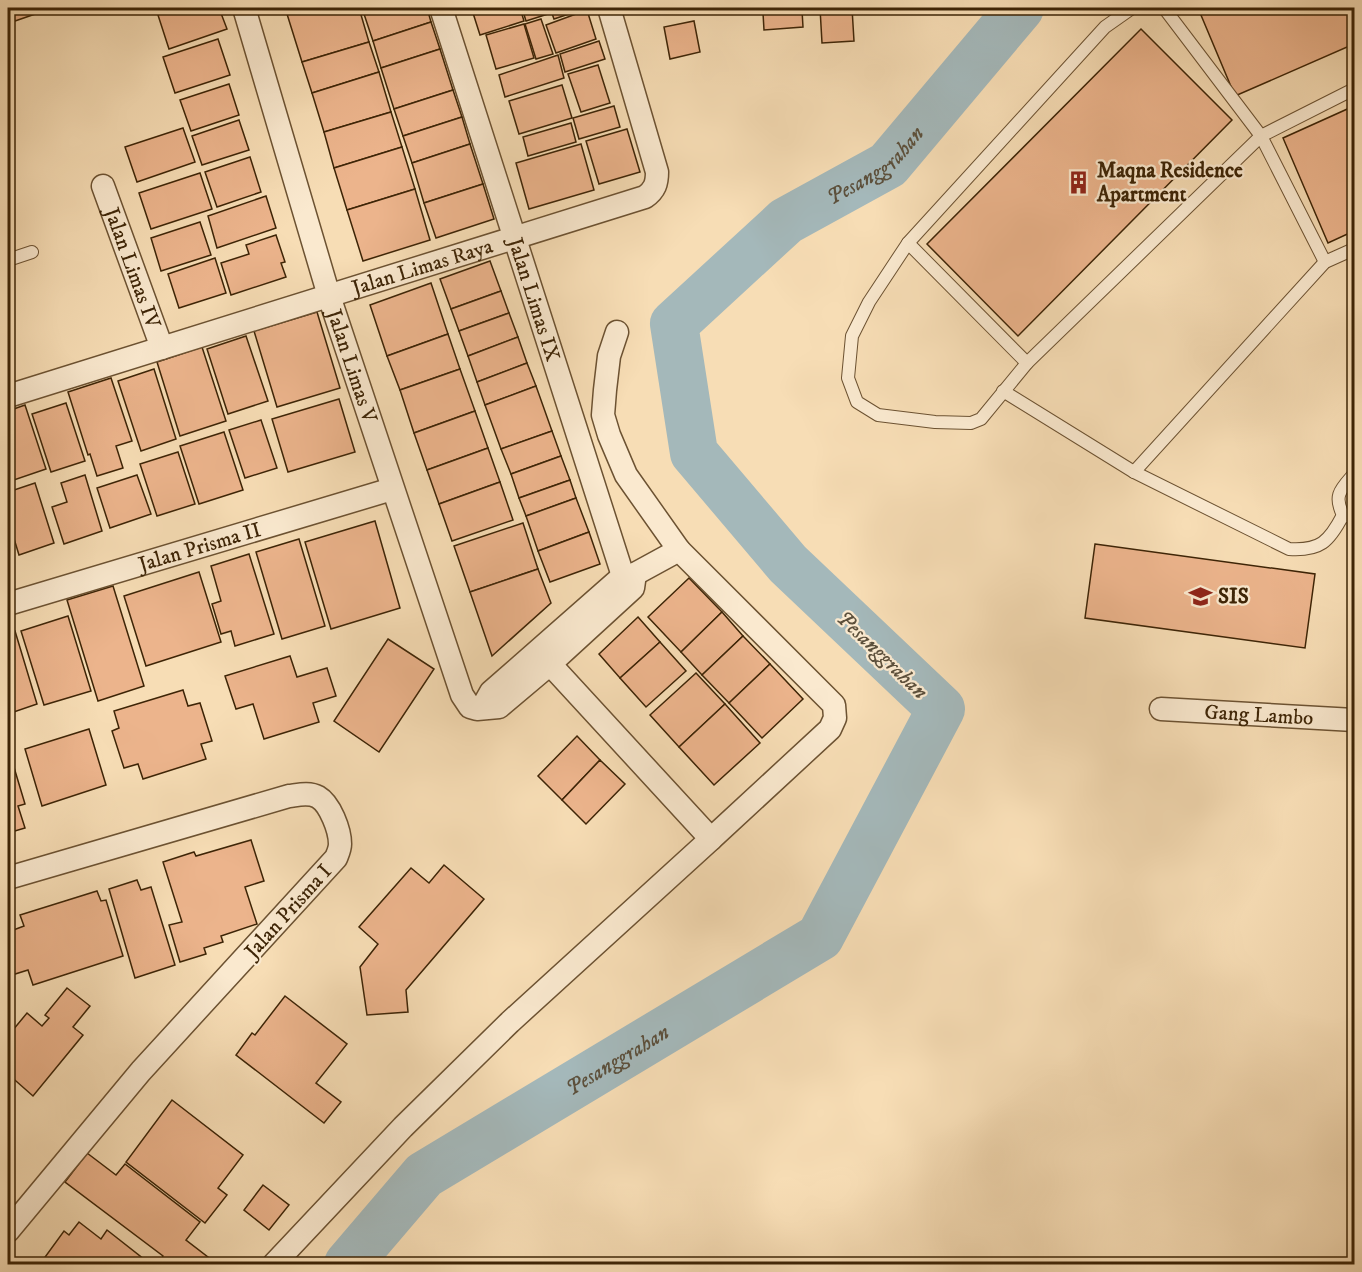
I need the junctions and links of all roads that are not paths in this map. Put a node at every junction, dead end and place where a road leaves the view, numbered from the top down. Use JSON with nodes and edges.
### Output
{"nodes":[{"id":1,"x":244,"y":8,"type":"edge"},
{"id":2,"x":441,"y":8,"type":"edge"},
{"id":3,"x":609,"y":8,"type":"edge"},
{"id":4,"x":1132,"y":8,"type":"edge"},
{"id":5,"x":1164,"y":8,"type":"edge"},
{"id":6,"x":1354,"y":89,"type":"edge"},
{"id":7,"x":1261,"y":136,"type":"junction"},
{"id":8,"x":103,"y":186,"type":"dead end"},
{"id":9,"x":514,"y":236,"type":"junction"},
{"id":10,"x":908,"y":243,"type":"junction"},
{"id":11,"x":1354,"y":249,"type":"edge"},
{"id":12,"x":32,"y":252,"type":"dead end"},
{"id":13,"x":8,"y":260,"type":"edge"},
{"id":14,"x":1325,"y":261,"type":"junction"},
{"id":15,"x":329,"y":296,"type":"junction"},
{"id":16,"x":617,"y":332,"type":"dead end"},
{"id":17,"x":162,"y":348,"type":"junction"},
{"id":18,"x":1027,"y":363,"type":"junction"},
{"id":19,"x":1003,"y":391,"type":"junction"},
{"id":20,"x":8,"y":396,"type":"edge"},
{"id":21,"x":1134,"y":472,"type":"junction"},
{"id":22,"x":1354,"y":474,"type":"edge"},
{"id":23,"x":392,"y":489,"type":"junction"},
{"id":24,"x":1349,"y":517,"type":"edge"},
{"id":25,"x":679,"y":550,"type":"junction"},
{"id":26,"x":630,"y":579,"type":"junction"},
{"id":27,"x":8,"y":604,"type":"edge"},
{"id":28,"x":550,"y":664,"type":"junction"},
{"id":29,"x":482,"y":708,"type":"junction"},
{"id":30,"x":1161,"y":709,"type":"dead end"},
{"id":31,"x":1354,"y":720,"type":"edge"},
{"id":32,"x":711,"y":839,"type":"junction"},
{"id":33,"x":8,"y":878,"type":"edge"},
{"id":34,"x":8,"y":1231,"type":"edge"},
{"id":35,"x":274,"y":1264,"type":"edge"}],
"edges":[{"from":1,"to":15,"type":"street","name":"Jalan Limas V"},
{"from":2,"to":9,"type":"street","name":"Jalan Limas IX"},
{"from":3,"to":9,"type":"street","name":"Jalan Limas Raya"},
{"from":4,"to":10,"type":"lane"},
{"from":5,"to":7,"type":"lane"},
{"from":6,"to":7,"type":"lane"},
{"from":7,"to":14,"type":"lane"},
{"from":7,"to":18,"type":"lane"},
{"from":8,"to":17,"type":"street","name":"Jalan Limas IV"},
{"from":9,"to":15,"type":"street","name":"Jalan Limas Raya"},
{"from":9,"to":26,"type":"street","name":"Jalan Limas IX"},
{"from":10,"to":18,"type":"lane"},
{"from":10,"to":19,"type":"lane"},
{"from":11,"to":14,"type":"lane"},
{"from":12,"to":13,"type":"lane"},
{"from":14,"to":21,"type":"lane"},
{"from":15,"to":17,"type":"street","name":"Jalan Limas Raya"},
{"from":15,"to":23,"type":"street","name":"Jalan Limas V"},
{"from":16,"to":25,"type":"street"},
{"from":17,"to":20,"type":"street","name":"Jalan Limas Raya"},
{"from":18,"to":19,"type":"lane"},
{"from":19,"to":21,"type":"lane"},
{"from":21,"to":24,"type":"lane"},
{"from":22,"to":24,"type":"lane"},
{"from":23,"to":27,"type":"street","name":"Jalan Prisma II"},
{"from":23,"to":29,"type":"street","name":"Jalan Limas V"},
{"from":25,"to":26,"type":"street"},
{"from":25,"to":32,"type":"street"},
{"from":26,"to":28,"type":"street"},
{"from":26,"to":29,"type":"street"},
{"from":28,"to":29,"type":"street"},
{"from":28,"to":32,"type":"street"},
{"from":30,"to":31,"type":"street","name":"Gang Lambo"},
{"from":32,"to":35,"type":"street"},
{"from":33,"to":34,"type":"street","name":"Jalan Prisma I"}]}
